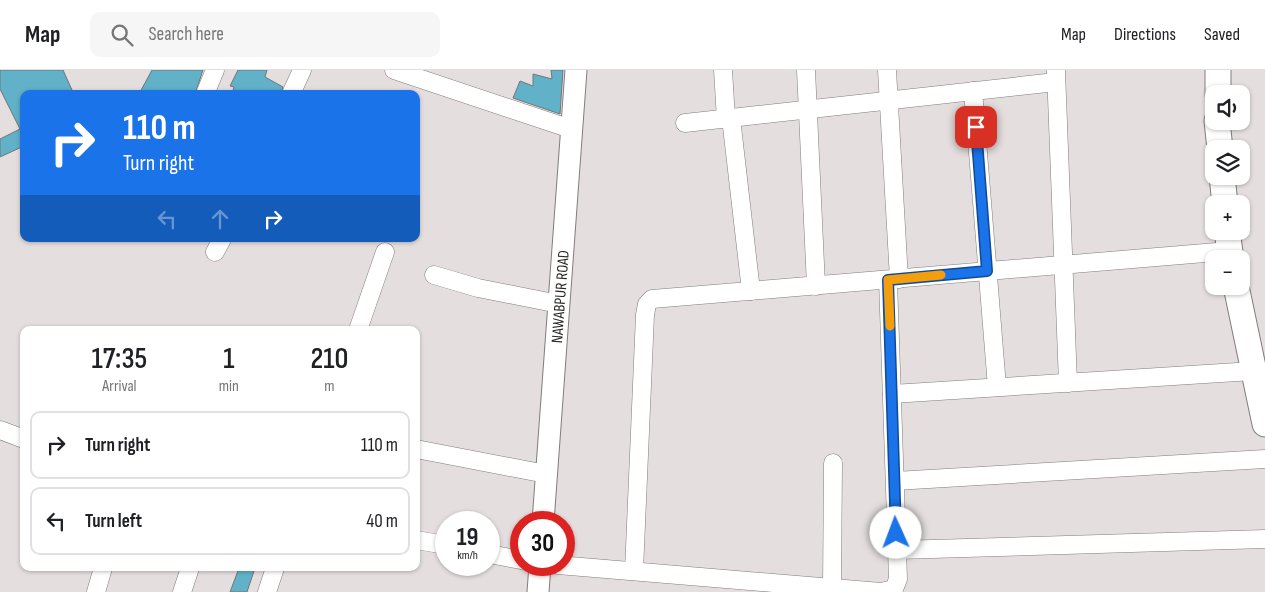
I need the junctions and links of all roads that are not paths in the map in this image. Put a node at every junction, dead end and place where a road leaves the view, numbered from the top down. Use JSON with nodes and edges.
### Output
{"nodes":[{"id":1,"x":216,"y":70,"type":"edge"},
{"id":2,"x":302,"y":70,"type":"edge"},
{"id":3,"x":394,"y":70,"type":"edge"},
{"id":4,"x":576,"y":70,"type":"edge"},
{"id":5,"x":723,"y":70,"type":"edge"},
{"id":6,"x":806,"y":70,"type":"edge"},
{"id":7,"x":887,"y":70,"type":"edge"},
{"id":8,"x":1218,"y":70,"type":"edge"},
{"id":9,"x":420,"y":74,"type":"edge"},
{"id":10,"x":1056,"y":76,"type":"edge"},
{"id":11,"x":1218,"y":85,"type":"edge"},
{"id":12,"x":207,"y":90,"type":"edge"},
{"id":13,"x":293,"y":90,"type":"edge"},
{"id":14,"x":973,"y":91,"type":"junction"},
{"id":15,"x":889,"y":100,"type":"junction"},
{"id":16,"x":808,"y":109,"type":"junction"},
{"id":17,"x":729,"y":118,"type":"junction"},
{"id":18,"x":685,"y":123,"type":"dead end"},
{"id":19,"x":572,"y":129,"type":"junction"},
{"id":20,"x":1229,"y":247,"type":"edge"},
{"id":21,"x":385,"y":252,"type":"dead end"},
{"id":22,"x":1064,"y":265,"type":"junction"},
{"id":23,"x":987,"y":271,"type":"junction"},
{"id":24,"x":434,"y":275,"type":"dead end"},
{"id":25,"x":893,"y":279,"type":"junction"},
{"id":26,"x":816,"y":286,"type":"junction"},
{"id":27,"x":751,"y":291,"type":"junction"},
{"id":28,"x":1238,"y":295,"type":"edge"},
{"id":29,"x":558,"y":304,"type":"junction"},
{"id":30,"x":359,"y":326,"type":"edge"},
{"id":31,"x":1253,"y":371,"type":"junction"},
{"id":32,"x":1068,"y":383,"type":"junction"},
{"id":33,"x":997,"y":387,"type":"junction"},
{"id":34,"x":892,"y":394,"type":"junction"},
{"id":35,"x":1265,"y":424,"type":"edge"},
{"id":36,"x":0,"y":430,"type":"edge"},
{"id":37,"x":20,"y":438,"type":"edge"},
{"id":38,"x":420,"y":450,"type":"edge"},
{"id":39,"x":1265,"y":459,"type":"edge"},
{"id":40,"x":833,"y":463,"type":"dead end"},
{"id":41,"x":546,"y":474,"type":"junction"},
{"id":42,"x":895,"y":481,"type":"junction"},
{"id":43,"x":544,"y":511,"type":"edge"},
{"id":44,"x":1265,"y":539,"type":"edge"},
{"id":45,"x":420,"y":541,"type":"edge"},
{"id":46,"x":435,"y":543,"type":"edge"},
{"id":47,"x":897,"y":550,"type":"junction"},
{"id":48,"x":575,"y":566,"type":"edge"},
{"id":49,"x":102,"y":571,"type":"edge"},
{"id":50,"x":189,"y":571,"type":"edge"},
{"id":51,"x":274,"y":571,"type":"edge"},
{"id":52,"x":634,"y":571,"type":"junction"},
{"id":53,"x":539,"y":576,"type":"edge"},
{"id":54,"x":832,"y":588,"type":"junction"},
{"id":55,"x":96,"y":592,"type":"edge"},
{"id":56,"x":182,"y":592,"type":"edge"},
{"id":57,"x":267,"y":592,"type":"edge"},
{"id":58,"x":538,"y":592,"type":"edge"}],
"edges":[{"from":1,"to":12,"type":"street"},
{"from":2,"to":13,"type":"street"},
{"from":3,"to":9,"type":"street"},
{"from":4,"to":19,"type":"street","name":"NAWABPUR ROAD"},
{"from":5,"to":17,"type":"street"},
{"from":6,"to":16,"type":"street"},
{"from":7,"to":15,"type":"street"},
{"from":8,"to":11,"type":"main road"},
{"from":9,"to":19,"type":"street"},
{"from":10,"to":14,"type":"street"},
{"from":10,"to":22,"type":"street"},
{"from":14,"to":15,"type":"street"},
{"from":14,"to":23,"type":"street"},
{"from":15,"to":16,"type":"street"},
{"from":15,"to":25,"type":"street"},
{"from":16,"to":17,"type":"street"},
{"from":16,"to":26,"type":"street"},
{"from":17,"to":18,"type":"street"},
{"from":17,"to":27,"type":"street"},
{"from":19,"to":29,"type":"street","name":"NAWABPUR ROAD"},
{"from":20,"to":22,"type":"street"},
{"from":21,"to":30,"type":"street"},
{"from":22,"to":23,"type":"street"},
{"from":22,"to":32,"type":"street"},
{"from":23,"to":25,"type":"street"},
{"from":23,"to":33,"type":"street"},
{"from":24,"to":29,"type":"street"},
{"from":25,"to":26,"type":"street"},
{"from":25,"to":34,"type":"street"},
{"from":26,"to":27,"type":"street"},
{"from":27,"to":52,"type":"street"},
{"from":28,"to":31,"type":"main road"},
{"from":29,"to":41,"type":"street","name":"NAWABPUR ROAD"},
{"from":31,"to":32,"type":"street"},
{"from":31,"to":35,"type":"main road"},
{"from":32,"to":33,"type":"street"},
{"from":33,"to":34,"type":"street"},
{"from":34,"to":42,"type":"street"},
{"from":36,"to":37,"type":"street"},
{"from":38,"to":41,"type":"street"},
{"from":39,"to":42,"type":"street"},
{"from":40,"to":54,"type":"street"},
{"from":41,"to":43,"type":"street","name":"NAWABPUR ROAD"},
{"from":42,"to":47,"type":"street"},
{"from":44,"to":47,"type":"street"},
{"from":45,"to":46,"type":"street"},
{"from":47,"to":54,"type":"street"},
{"from":48,"to":52,"type":"street"},
{"from":49,"to":55,"type":"street"},
{"from":50,"to":56,"type":"street"},
{"from":51,"to":57,"type":"street"},
{"from":52,"to":54,"type":"street"},
{"from":53,"to":58,"type":"street"}]}
